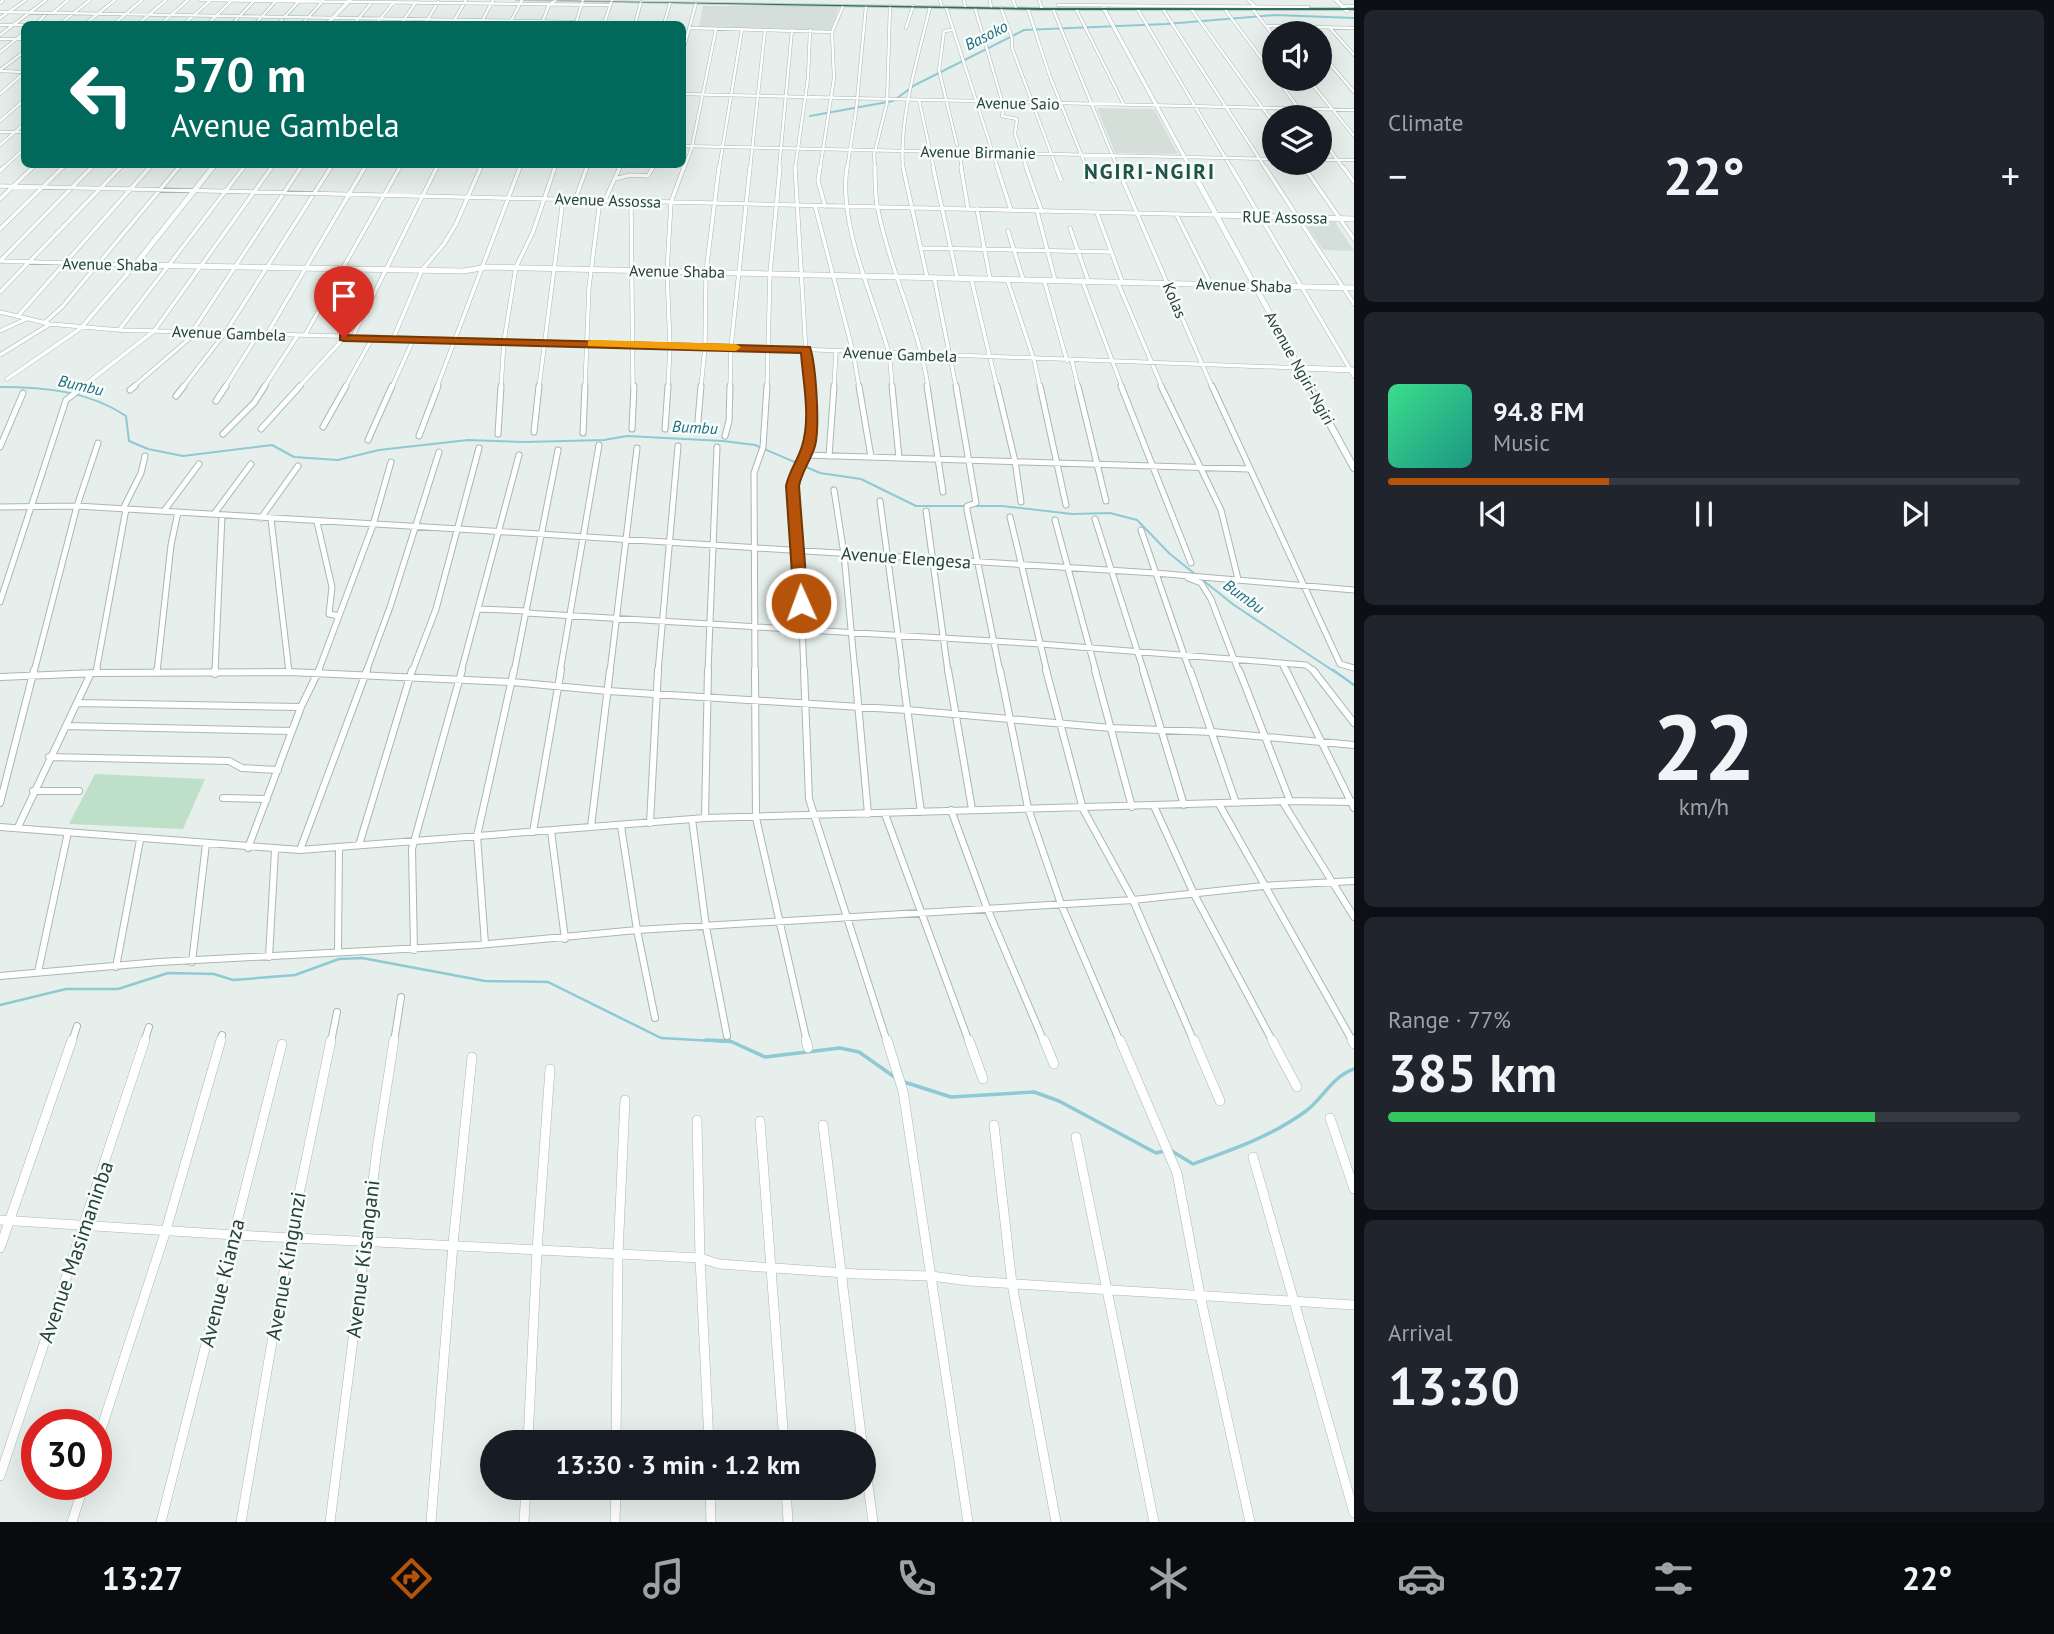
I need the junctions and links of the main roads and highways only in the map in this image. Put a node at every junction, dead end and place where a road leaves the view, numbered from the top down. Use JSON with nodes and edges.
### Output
{"nodes":[{"id":1,"x":536,"y":0,"type":"edge"},
{"id":2,"x":556,"y":0,"type":"edge"},
{"id":3,"x":650,"y":1,"type":"edge"},
{"id":4,"x":520,"y":2,"type":"edge"},
{"id":5,"x":583,"y":2,"type":"edge"},
{"id":6,"x":611,"y":2,"type":"edge"},
{"id":7,"x":828,"y":3,"type":"edge"},
{"id":8,"x":850,"y":3,"type":"edge"},
{"id":9,"x":870,"y":4,"type":"edge"},
{"id":10,"x":893,"y":4,"type":"edge"},
{"id":11,"x":1058,"y":8,"type":"junction"},
{"id":12,"x":1105,"y":8,"type":"junction"},
{"id":13,"x":1134,"y":8,"type":"junction"},
{"id":14,"x":1345,"y":9,"type":"junction"},
{"id":15,"x":1354,"y":9,"type":"edge"},
{"id":16,"x":1193,"y":10,"type":"junction"}],
"edges":[{"from":1,"to":2,"type":"highway"},
{"from":1,"to":4,"type":"highway"},
{"from":2,"to":5,"type":"highway"},
{"from":3,"to":6,"type":"highway"},
{"from":3,"to":7,"type":"highway"},
{"from":5,"to":6,"type":"highway"},
{"from":7,"to":8,"type":"highway"},
{"from":8,"to":9,"type":"highway"},
{"from":9,"to":10,"type":"highway"},
{"from":10,"to":11,"type":"highway"},
{"from":11,"to":12,"type":"highway"},
{"from":11,"to":12,"type":"highway"},
{"from":12,"to":13,"type":"highway"},
{"from":13,"to":16,"type":"highway"},
{"from":13,"to":16,"type":"highway"},
{"from":14,"to":15,"type":"highway"},
{"from":14,"to":16,"type":"highway"},
{"from":14,"to":16,"type":"highway"}]}
